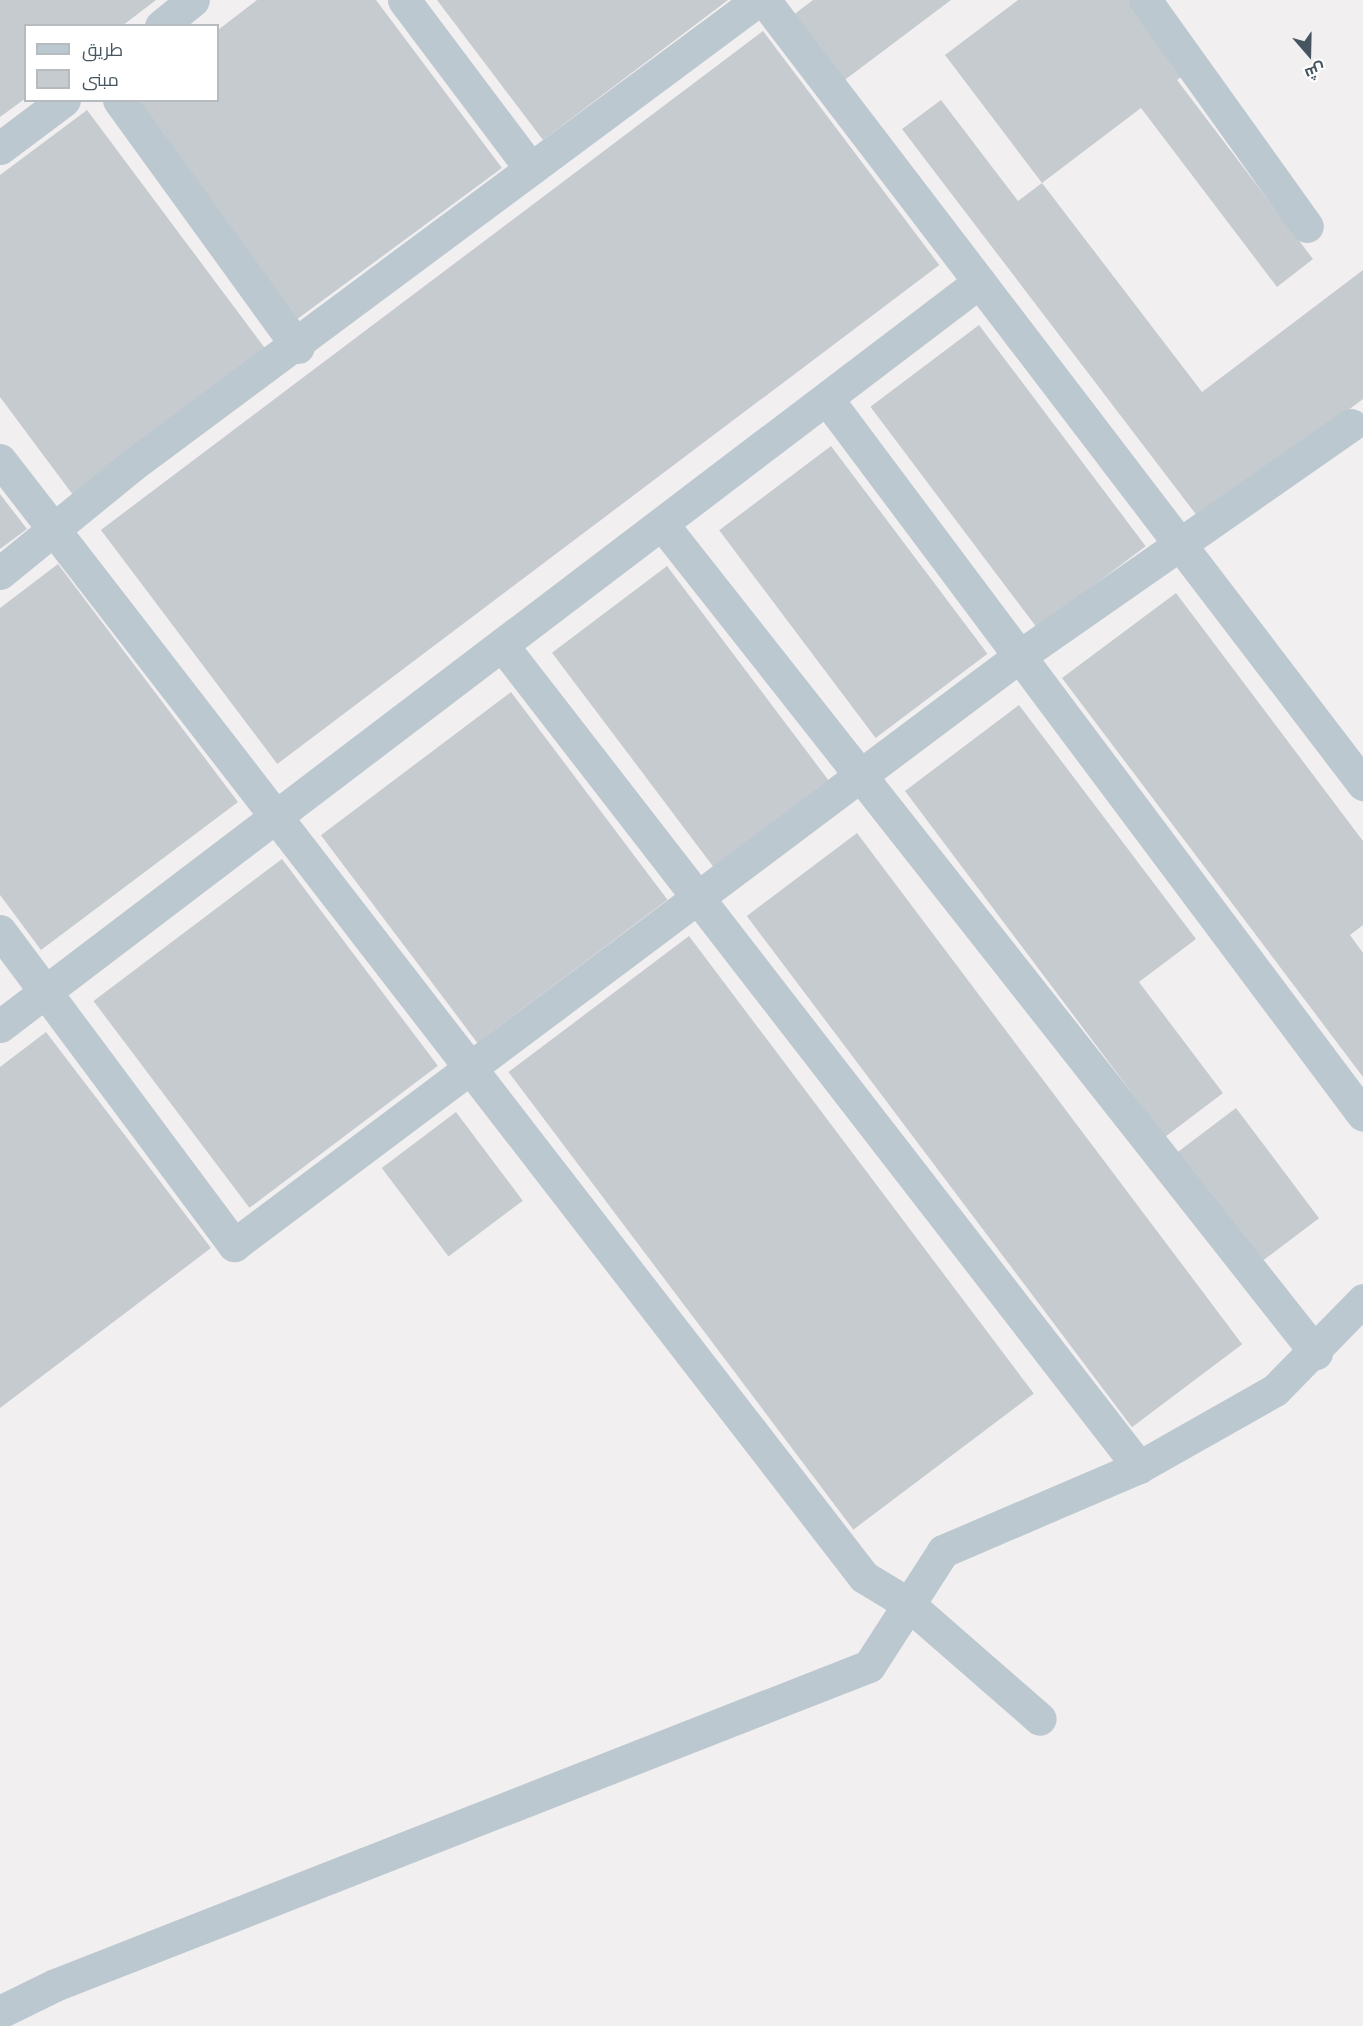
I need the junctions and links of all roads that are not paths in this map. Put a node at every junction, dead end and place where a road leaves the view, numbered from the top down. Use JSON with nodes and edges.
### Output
{"nodes":[{"id":1,"x":193,"y":0,"type":"edge"},
{"id":2,"x":404,"y":0,"type":"edge"},
{"id":3,"x":758,"y":0,"type":"edge"},
{"id":4,"x":764,"y":0,"type":"edge"},
{"id":5,"x":1145,"y":0,"type":"edge"},
{"id":6,"x":163,"y":24,"type":"edge"},
{"id":7,"x":61,"y":102,"type":"edge"},
{"id":8,"x":120,"y":102,"type":"edge"},
{"id":9,"x":0,"y":148,"type":"edge"},
{"id":10,"x":531,"y":169,"type":"junction"},
{"id":11,"x":1306,"y":226,"type":"dead end"},
{"id":12,"x":979,"y":282,"type":"junction"},
{"id":13,"x":298,"y":346,"type":"junction"},
{"id":14,"x":827,"y":399,"type":"junction"},
{"id":15,"x":1351,"y":425,"type":"dead end"},
{"id":16,"x":0,"y":460,"type":"edge"},
{"id":17,"x":662,"y":524,"type":"junction"},
{"id":18,"x":54,"y":530,"type":"junction"},
{"id":19,"x":1178,"y":543,"type":"junction"},
{"id":20,"x":0,"y":573,"type":"edge"},
{"id":21,"x":502,"y":645,"type":"junction"},
{"id":22,"x":1021,"y":655,"type":"junction"},
{"id":23,"x":860,"y":775,"type":"junction"},
{"id":24,"x":1363,"y":784,"type":"edge"},
{"id":25,"x":276,"y":818,"type":"junction"},
{"id":26,"x":695,"y":897,"type":"junction"},
{"id":27,"x":0,"y":931,"type":"edge"},
{"id":28,"x":45,"y":991,"type":"junction"},
{"id":29,"x":0,"y":1026,"type":"edge"},
{"id":30,"x":469,"y":1066,"type":"junction"},
{"id":31,"x":1363,"y":1115,"type":"edge"},
{"id":32,"x":1363,"y":1300,"type":"edge"},
{"id":33,"x":1316,"y":1353,"type":"junction"},
{"id":34,"x":1139,"y":1467,"type":"junction"},
{"id":35,"x":907,"y":1603,"type":"junction"},
{"id":36,"x":1040,"y":1719,"type":"dead end"},
{"id":37,"x":0,"y":2012,"type":"edge"}],
"edges":[{"from":1,"to":6,"type":"street"},
{"from":2,"to":10,"type":"street"},
{"from":3,"to":10,"type":"street"},
{"from":4,"to":12,"type":"street"},
{"from":5,"to":11,"type":"street"},
{"from":7,"to":9,"type":"street"},
{"from":8,"to":13,"type":"street"},
{"from":10,"to":13,"type":"street"},
{"from":12,"to":14,"type":"street"},
{"from":12,"to":19,"type":"street"},
{"from":13,"to":18,"type":"street"},
{"from":14,"to":17,"type":"street"},
{"from":14,"to":22,"type":"street"},
{"from":15,"to":19,"type":"street"},
{"from":16,"to":18,"type":"street"},
{"from":17,"to":21,"type":"street"},
{"from":17,"to":23,"type":"street"},
{"from":18,"to":20,"type":"street"},
{"from":18,"to":25,"type":"street"},
{"from":19,"to":22,"type":"street"},
{"from":19,"to":24,"type":"street"},
{"from":21,"to":25,"type":"street"},
{"from":21,"to":26,"type":"street"},
{"from":22,"to":23,"type":"street"},
{"from":22,"to":31,"type":"street"},
{"from":23,"to":26,"type":"street"},
{"from":23,"to":33,"type":"street"},
{"from":25,"to":28,"type":"street"},
{"from":25,"to":30,"type":"street"},
{"from":26,"to":30,"type":"street"},
{"from":26,"to":34,"type":"street"},
{"from":27,"to":28,"type":"street"},
{"from":28,"to":29,"type":"street"},
{"from":28,"to":30,"type":"street"},
{"from":30,"to":35,"type":"street"},
{"from":32,"to":33,"type":"street"},
{"from":33,"to":34,"type":"street"},
{"from":34,"to":35,"type":"street"},
{"from":35,"to":36,"type":"street"},
{"from":35,"to":37,"type":"street"}]}
